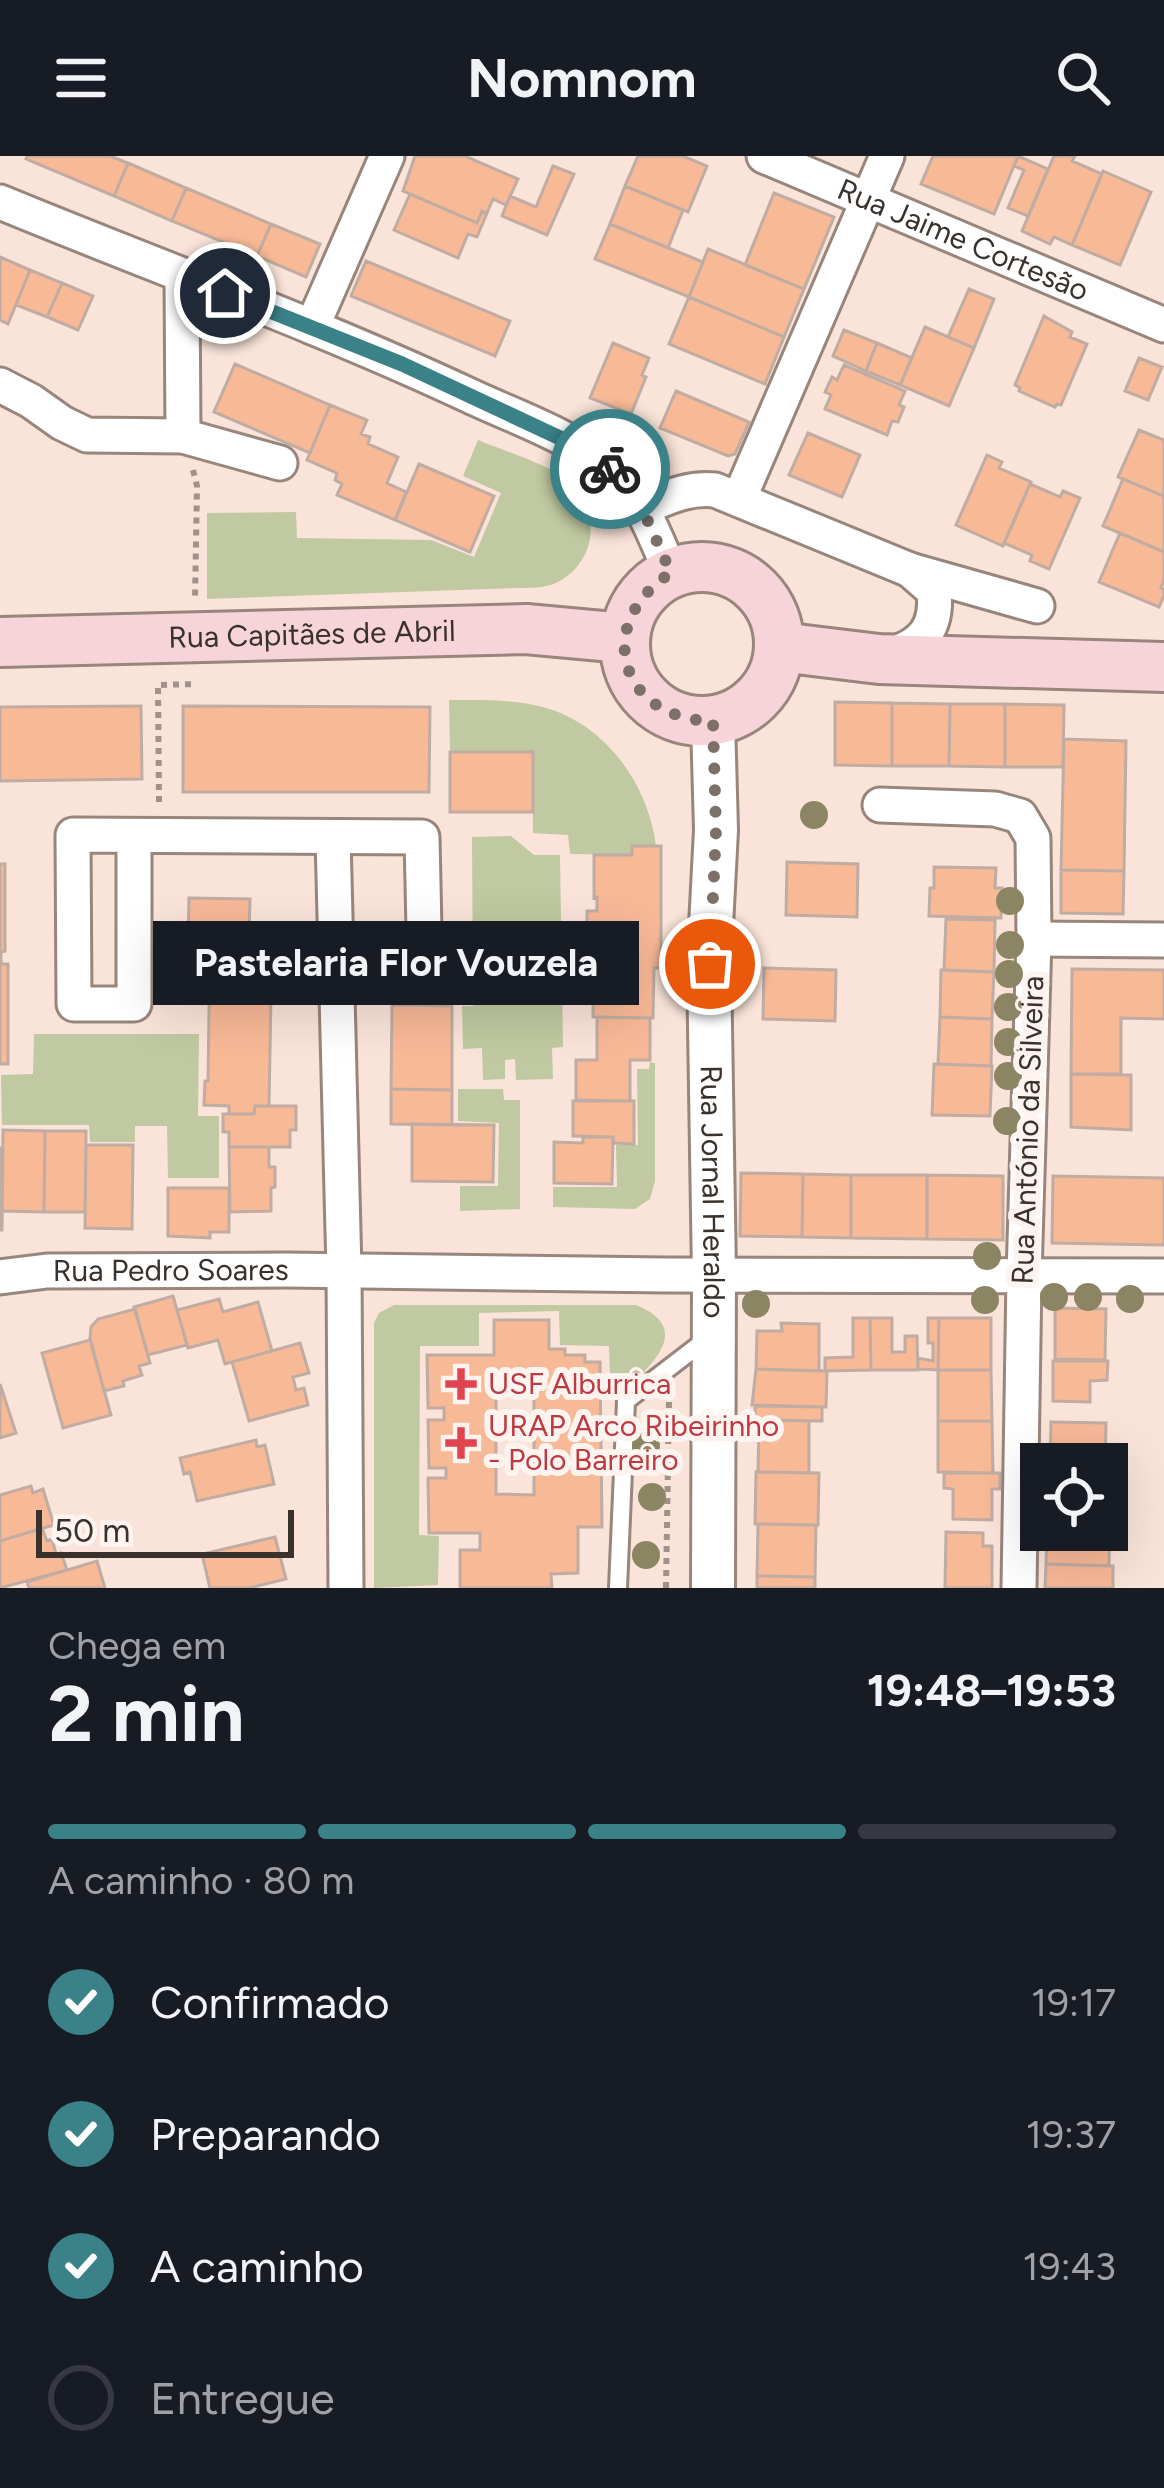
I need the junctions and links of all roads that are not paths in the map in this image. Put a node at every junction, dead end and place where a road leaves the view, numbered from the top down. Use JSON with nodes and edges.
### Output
{"nodes":[{"id":1,"x":387,"y":156,"type":"edge"},
{"id":2,"x":764,"y":156,"type":"edge"},
{"id":3,"x":887,"y":156,"type":"edge"},
{"id":4,"x":869,"y":201,"type":"junction"},
{"id":5,"x":0,"y":202,"type":"edge"},
{"id":6,"x":182,"y":277,"type":"junction"},
{"id":7,"x":1164,"y":325,"type":"edge"},
{"id":8,"x":312,"y":327,"type":"junction"},
{"id":9,"x":0,"y":385,"type":"edge"},
{"id":10,"x":183,"y":436,"type":"junction"},
{"id":11,"x":280,"y":463,"type":"dead end"},
{"id":12,"x":740,"y":499,"type":"junction"},
{"id":13,"x":642,"y":508,"type":"junction"},
{"id":14,"x":910,"y":570,"type":"junction"},
{"id":15,"x":671,"y":573,"type":"junction"},
{"id":16,"x":1037,"y":606,"type":"dead end"},
{"id":17,"x":624,"y":638,"type":"junction"},
{"id":18,"x":0,"y":642,"type":"edge"},
{"id":19,"x":780,"y":647,"type":"junction"},
{"id":20,"x":879,"y":658,"type":"junction"},
{"id":21,"x":1164,"y":667,"type":"edge"},
{"id":22,"x":713,"y":721,"type":"junction"},
{"id":23,"x":880,"y":805,"type":"dead end"},
{"id":24,"x":147,"y":836,"type":"junction"},
{"id":25,"x":333,"y":837,"type":"junction"},
{"id":26,"x":1034,"y":939,"type":"junction"},
{"id":27,"x":1164,"y":940,"type":"edge"},
{"id":28,"x":336,"y":976,"type":"junction"},
{"id":29,"x":344,"y":1270,"type":"junction"},
{"id":30,"x":714,"y":1275,"type":"junction"},
{"id":31,"x":0,"y":1276,"type":"edge"},
{"id":32,"x":1024,"y":1276,"type":"junction"},
{"id":33,"x":1164,"y":1276,"type":"edge"},
{"id":34,"x":714,"y":1334,"type":"junction"},
{"id":35,"x":346,"y":1588,"type":"edge"},
{"id":36,"x":617,"y":1588,"type":"edge"},
{"id":37,"x":713,"y":1588,"type":"edge"},
{"id":38,"x":1019,"y":1588,"type":"edge"}],
"edges":[{"from":1,"to":8,"type":"street"},
{"from":2,"to":4,"type":"street","name":"Rua Jaime Cortesão"},
{"from":3,"to":4,"type":"street"},
{"from":4,"to":7,"type":"street","name":"Rua Jaime Cortesão"},
{"from":4,"to":12,"type":"street"},
{"from":5,"to":6,"type":"street"},
{"from":6,"to":8,"type":"street"},
{"from":6,"to":10,"type":"street"},
{"from":8,"to":13,"type":"street"},
{"from":9,"to":10,"type":"street"},
{"from":10,"to":11,"type":"street"},
{"from":12,"to":13,"type":"street"},
{"from":12,"to":14,"type":"street"},
{"from":13,"to":15,"type":"street"},
{"from":14,"to":16,"type":"street"},
{"from":14,"to":20,"type":"street"},
{"from":15,"to":17,"type":"main road"},
{"from":15,"to":19,"type":"main road"},
{"from":17,"to":18,"type":"main road","name":"Rua Capitães de Abril"},
{"from":17,"to":22,"type":"main road"},
{"from":19,"to":20,"type":"main road"},
{"from":19,"to":22,"type":"main road"},
{"from":20,"to":21,"type":"main road"},
{"from":22,"to":30,"type":"street","name":"Rua Jornal Heraldo"},
{"from":23,"to":26,"type":"street","name":"Rua António da Silveira"},
{"from":24,"to":24,"type":"street"},
{"from":24,"to":25,"type":"street"},
{"from":25,"to":28,"type":"street"},
{"from":25,"to":28,"type":"street"},
{"from":26,"to":27,"type":"street"},
{"from":26,"to":32,"type":"street","name":"Rua António da Silveira"},
{"from":28,"to":29,"type":"street"},
{"from":29,"to":30,"type":"street","name":"Rua Pedro Soares"},
{"from":29,"to":31,"type":"street","name":"Rua Pedro Soares"},
{"from":29,"to":35,"type":"street"},
{"from":30,"to":32,"type":"street","name":"Rua Pedro Soares"},
{"from":30,"to":34,"type":"street","name":"Rua Jornal Heraldo"},
{"from":32,"to":33,"type":"street","name":"Rua Pedro Soares"},
{"from":32,"to":38,"type":"street","name":"Rua António da Silveira"},
{"from":34,"to":36,"type":"lane"},
{"from":34,"to":37,"type":"street","name":"Rua Jornal Heraldo"}]}
